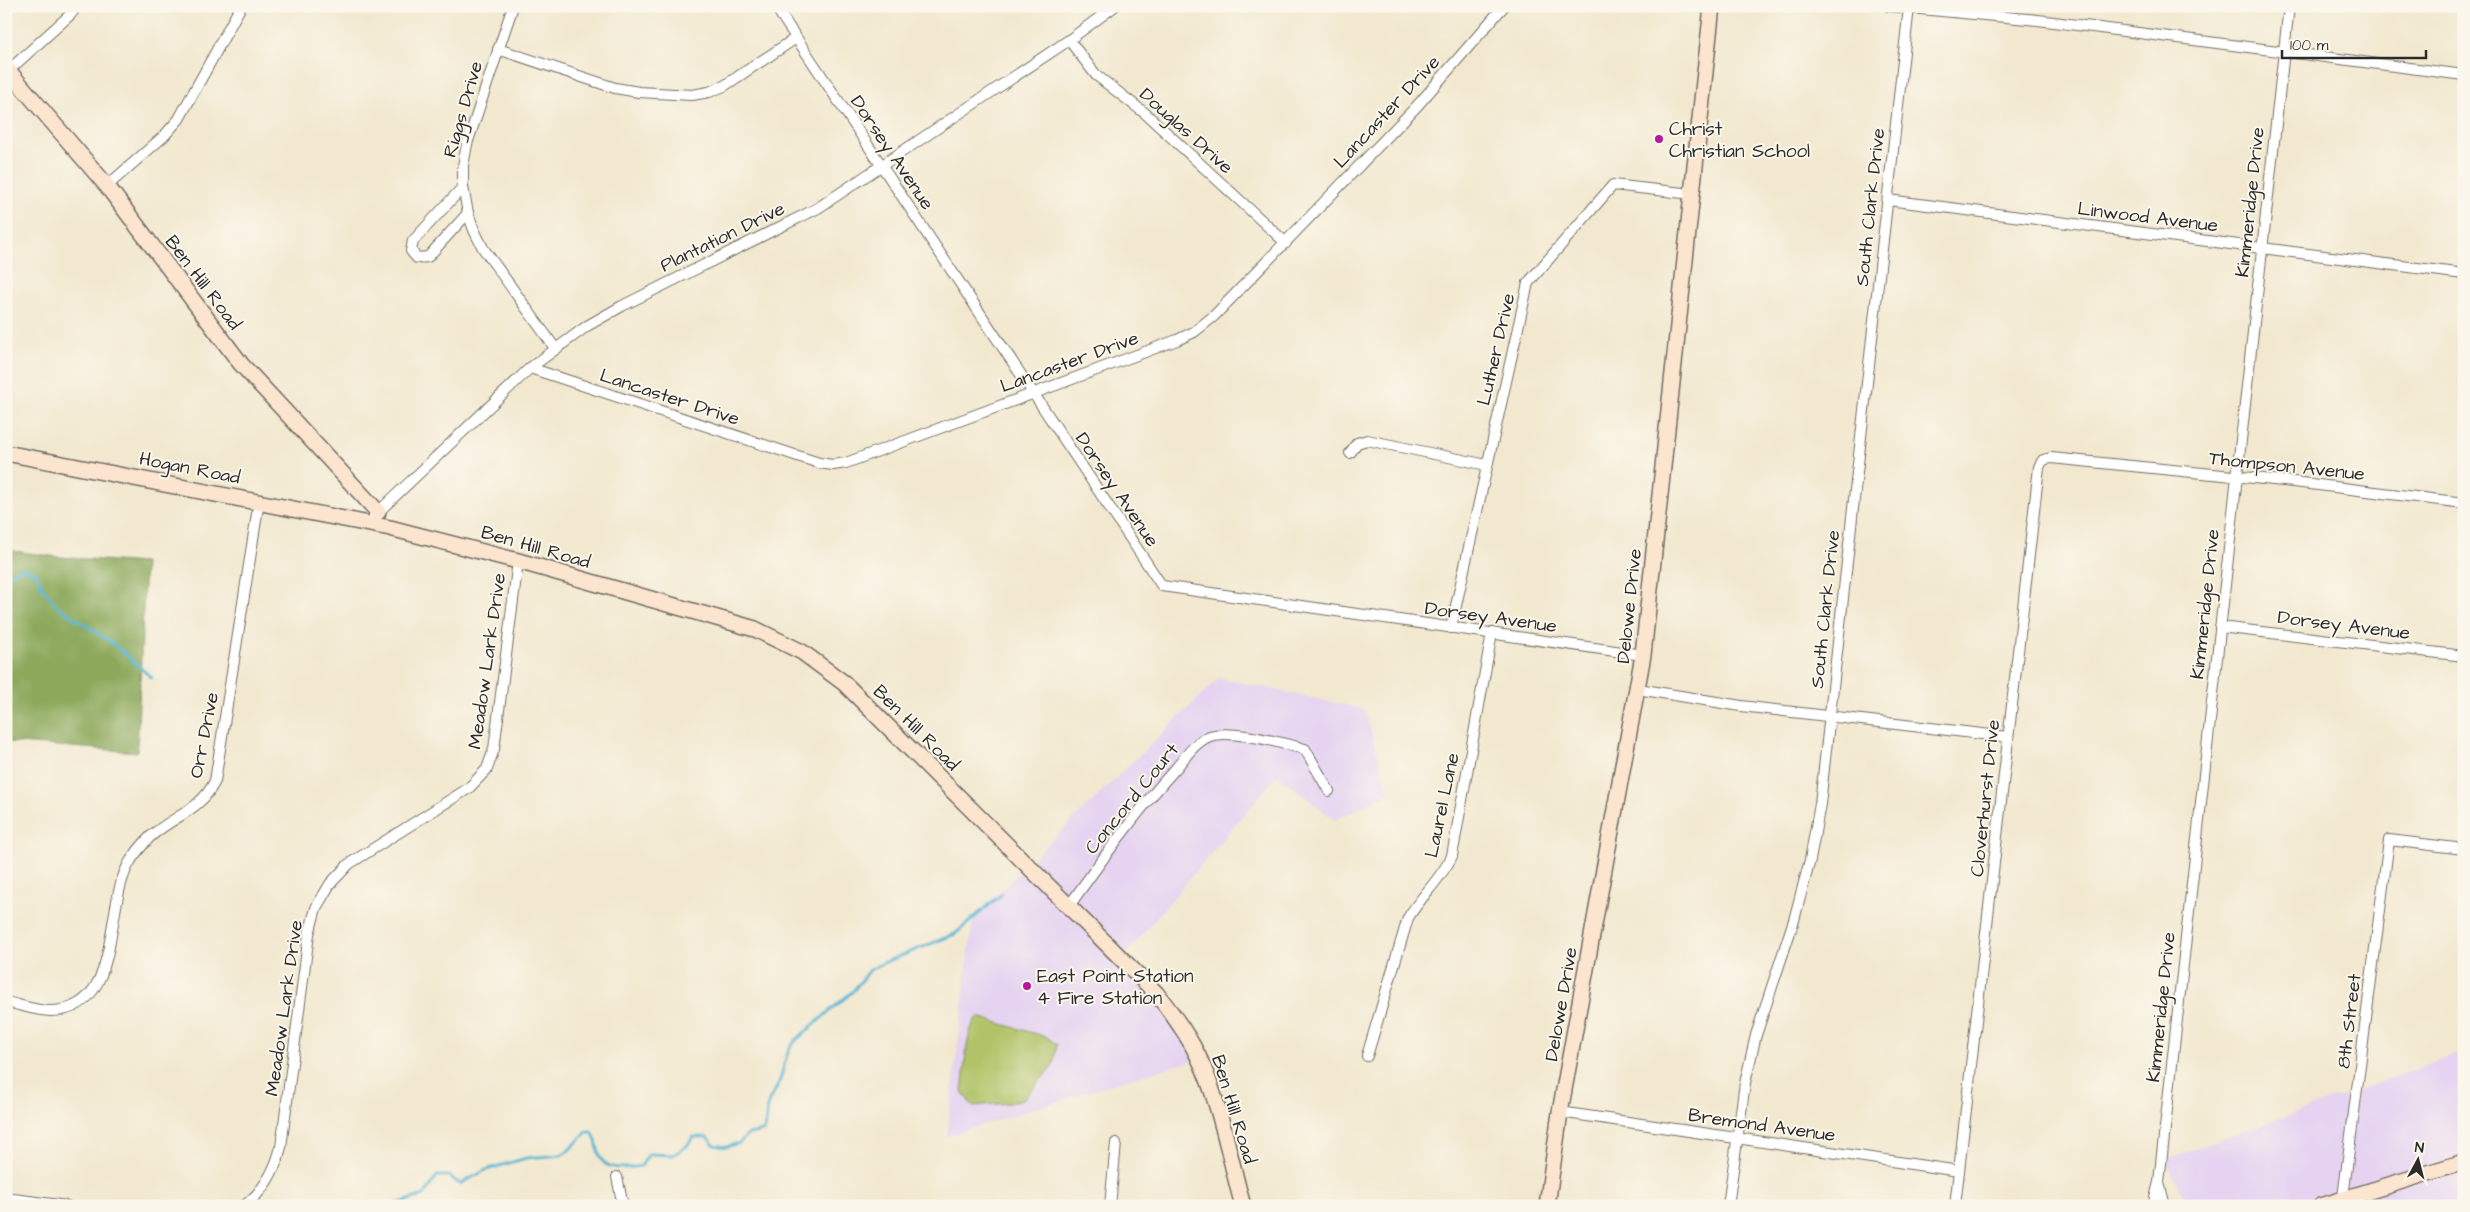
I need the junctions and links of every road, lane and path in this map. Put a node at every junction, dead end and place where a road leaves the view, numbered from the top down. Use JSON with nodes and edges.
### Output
{"nodes":[{"id":1,"x":77,"y":6,"type":"edge"},
{"id":2,"x":241,"y":6,"type":"edge"},
{"id":3,"x":513,"y":6,"type":"edge"},
{"id":4,"x":775,"y":6,"type":"edge"},
{"id":5,"x":1115,"y":6,"type":"edge"},
{"id":6,"x":1504,"y":6,"type":"edge"},
{"id":7,"x":1712,"y":6,"type":"edge"},
{"id":8,"x":1888,"y":6,"type":"edge"},
{"id":9,"x":2289,"y":6,"type":"edge"},
{"id":10,"x":1909,"y":7,"type":"edge"},
{"id":11,"x":796,"y":38,"type":"junction"},
{"id":12,"x":1069,"y":40,"type":"junction"},
{"id":13,"x":498,"y":49,"type":"junction"},
{"id":14,"x":2284,"y":52,"type":"junction"},
{"id":15,"x":7,"y":69,"type":"edge"},
{"id":16,"x":2464,"y":75,"type":"edge"},
{"id":17,"x":882,"y":166,"type":"junction"},
{"id":18,"x":107,"y":186,"type":"junction"},
{"id":19,"x":463,"y":187,"type":"junction"},
{"id":20,"x":1692,"y":194,"type":"junction"},
{"id":21,"x":1888,"y":200,"type":"junction"},
{"id":22,"x":468,"y":213,"type":"junction"},
{"id":23,"x":1286,"y":243,"type":"junction"},
{"id":24,"x":2262,"y":249,"type":"junction"},
{"id":25,"x":2464,"y":274,"type":"edge"},
{"id":26,"x":555,"y":348,"type":"junction"},
{"id":27,"x":530,"y":368,"type":"junction"},
{"id":28,"x":1034,"y":393,"type":"junction"},
{"id":29,"x":6,"y":452,"type":"edge"},
{"id":30,"x":1350,"y":453,"type":"dead end"},
{"id":31,"x":2107,"y":463,"type":"joint"},
{"id":32,"x":1487,"y":466,"type":"junction"},
{"id":33,"x":2236,"y":476,"type":"junction"},
{"id":34,"x":259,"y":501,"type":"junction"},
{"id":35,"x":2464,"y":503,"type":"edge"},
{"id":36,"x":378,"y":512,"type":"junction"},
{"id":37,"x":366,"y":523,"type":"junction"},
{"id":38,"x":518,"y":560,"type":"junction"},
{"id":39,"x":2220,"y":626,"type":"junction"},
{"id":40,"x":1451,"y":628,"type":"junction"},
{"id":41,"x":1492,"y":634,"type":"junction"},
{"id":42,"x":1643,"y":655,"type":"junction"},
{"id":43,"x":2464,"y":656,"type":"edge"},
{"id":44,"x":1638,"y":689,"type":"junction"},
{"id":45,"x":1830,"y":717,"type":"junction"},
{"id":46,"x":2008,"y":737,"type":"junction"},
{"id":47,"x":1329,"y":791,"type":"dead end"},
{"id":48,"x":2464,"y":849,"type":"edge"},
{"id":49,"x":1068,"y":906,"type":"junction"},
{"id":50,"x":6,"y":1002,"type":"edge"},
{"id":51,"x":1367,"y":1056,"type":"dead end"},
{"id":52,"x":1560,"y":1112,"type":"junction"},
{"id":53,"x":1737,"y":1138,"type":"junction"},
{"id":54,"x":1116,"y":1143,"type":"dead end"},
{"id":55,"x":2464,"y":1162,"type":"edge"},
{"id":56,"x":1959,"y":1171,"type":"junction"},
{"id":57,"x":617,"y":1177,"type":"dead end"},
{"id":58,"x":2159,"y":1182,"type":"junction"},
{"id":59,"x":6,"y":1198,"type":"edge"},
{"id":60,"x":2343,"y":1202,"type":"edge"},
{"id":61,"x":67,"y":1206,"type":"edge"},
{"id":62,"x":244,"y":1206,"type":"edge"},
{"id":63,"x":623,"y":1206,"type":"edge"},
{"id":64,"x":1110,"y":1206,"type":"edge"},
{"id":65,"x":1243,"y":1206,"type":"edge"},
{"id":66,"x":1546,"y":1206,"type":"edge"},
{"id":67,"x":1728,"y":1206,"type":"edge"},
{"id":68,"x":1955,"y":1206,"type":"edge"},
{"id":69,"x":2153,"y":1206,"type":"edge"},
{"id":70,"x":2165,"y":1206,"type":"edge"},
{"id":71,"x":2321,"y":1206,"type":"edge"}],
"edges":[{"from":1,"to":15,"type":"street"},
{"from":2,"to":18,"type":"street"},
{"from":3,"to":13,"type":"street","name":"Riggs Drive"},
{"from":4,"to":11,"type":"street","name":"Dorsey Avenue"},
{"from":5,"to":12,"type":"street","name":"Plantation Drive"},
{"from":6,"to":23,"type":"street","name":"Lancaster Drive"},
{"from":7,"to":20,"type":"street","name":"Delowe Drive"},
{"from":8,"to":10,"type":"street"},
{"from":9,"to":14,"type":"street","name":"Kimmeridge Drive"},
{"from":10,"to":14,"type":"street"},
{"from":10,"to":21,"type":"street","name":"South Clark Drive"},
{"from":11,"to":13,"type":"street"},
{"from":11,"to":17,"type":"street","name":"Dorsey Avenue"},
{"from":12,"to":17,"type":"street","name":"Plantation Drive"},
{"from":12,"to":23,"type":"street","name":"Douglas Drive"},
{"from":13,"to":19,"type":"street","name":"Riggs Drive"},
{"from":14,"to":16,"type":"street"},
{"from":14,"to":24,"type":"street","name":"Kimmeridge Drive"},
{"from":15,"to":18,"type":"street","name":"Ben Hill Road"},
{"from":17,"to":26,"type":"street","name":"Plantation Drive"},
{"from":17,"to":28,"type":"street","name":"Dorsey Avenue"},
{"from":18,"to":36,"type":"street","name":"Ben Hill Road"},
{"from":19,"to":22,"type":"street","name":"Riggs Drive"},
{"from":19,"to":22,"type":"street"},
{"from":20,"to":32,"type":"street","name":"Luther Drive"},
{"from":20,"to":42,"type":"street","name":"Delowe Drive"},
{"from":21,"to":24,"type":"street","name":"Linwood Avenue"},
{"from":21,"to":45,"type":"street","name":"South Clark Drive"},
{"from":22,"to":26,"type":"street","name":"Riggs Drive"},
{"from":23,"to":28,"type":"street","name":"Lancaster Drive"},
{"from":24,"to":25,"type":"street","name":"Linwood Avenue"},
{"from":24,"to":33,"type":"street","name":"Kimmeridge Drive"},
{"from":26,"to":27,"type":"street","name":"Plantation Drive"},
{"from":27,"to":28,"type":"street","name":"Lancaster Drive"},
{"from":27,"to":36,"type":"street","name":"Plantation Drive"},
{"from":28,"to":40,"type":"street","name":"Dorsey Avenue"},
{"from":29,"to":34,"type":"street","name":"Hogan Road"},
{"from":30,"to":32,"type":"street"},
{"from":31,"to":33,"type":"street","name":"Thompson Avenue"},
{"from":31,"to":46,"type":"street","name":"Cloverhurst Drive"},
{"from":32,"to":40,"type":"street","name":"Luther Drive"},
{"from":33,"to":35,"type":"street","name":"Thompson Avenue"},
{"from":33,"to":39,"type":"street","name":"Kimmeridge Drive"},
{"from":34,"to":37,"type":"street","name":"Hogan Road"},
{"from":34,"to":50,"type":"street","name":"Orr Drive"},
{"from":36,"to":37,"type":"street","name":"Plantation Drive"},
{"from":37,"to":38,"type":"street","name":"Ben Hill Road"},
{"from":38,"to":49,"type":"street","name":"Ben Hill Road"},
{"from":38,"to":62,"type":"street","name":"Meadow Lark Drive"},
{"from":39,"to":43,"type":"street","name":"Dorsey Avenue"},
{"from":39,"to":58,"type":"street","name":"Kimmeridge Drive"},
{"from":40,"to":41,"type":"street","name":"Dorsey Avenue"},
{"from":41,"to":42,"type":"street","name":"Dorsey Avenue"},
{"from":41,"to":51,"type":"street","name":"Laurel Lane"},
{"from":42,"to":44,"type":"street","name":"Delowe Drive"},
{"from":44,"to":45,"type":"street"},
{"from":44,"to":52,"type":"street","name":"Delowe Drive"},
{"from":45,"to":46,"type":"street"},
{"from":45,"to":53,"type":"street","name":"South Clark Drive"},
{"from":46,"to":56,"type":"street","name":"Cloverhurst Drive"},
{"from":47,"to":49,"type":"street","name":"Concord Court"},
{"from":48,"to":60,"type":"street","name":"8th Street"},
{"from":49,"to":65,"type":"street","name":"Ben Hill Road"},
{"from":52,"to":53,"type":"street","name":"Bremond Avenue"},
{"from":52,"to":66,"type":"street","name":"Delowe Drive"},
{"from":53,"to":56,"type":"street","name":"Bremond Avenue"},
{"from":53,"to":67,"type":"street","name":"South Clark Drive"},
{"from":54,"to":64,"type":"street"},
{"from":55,"to":60,"type":"street"},
{"from":56,"to":68,"type":"street","name":"Cloverhurst Drive"},
{"from":57,"to":63,"type":"street"},
{"from":58,"to":69,"type":"street","name":"Kimmeridge Drive"},
{"from":58,"to":70,"type":"street"},
{"from":59,"to":61,"type":"street"},
{"from":60,"to":71,"type":"street"}]}
